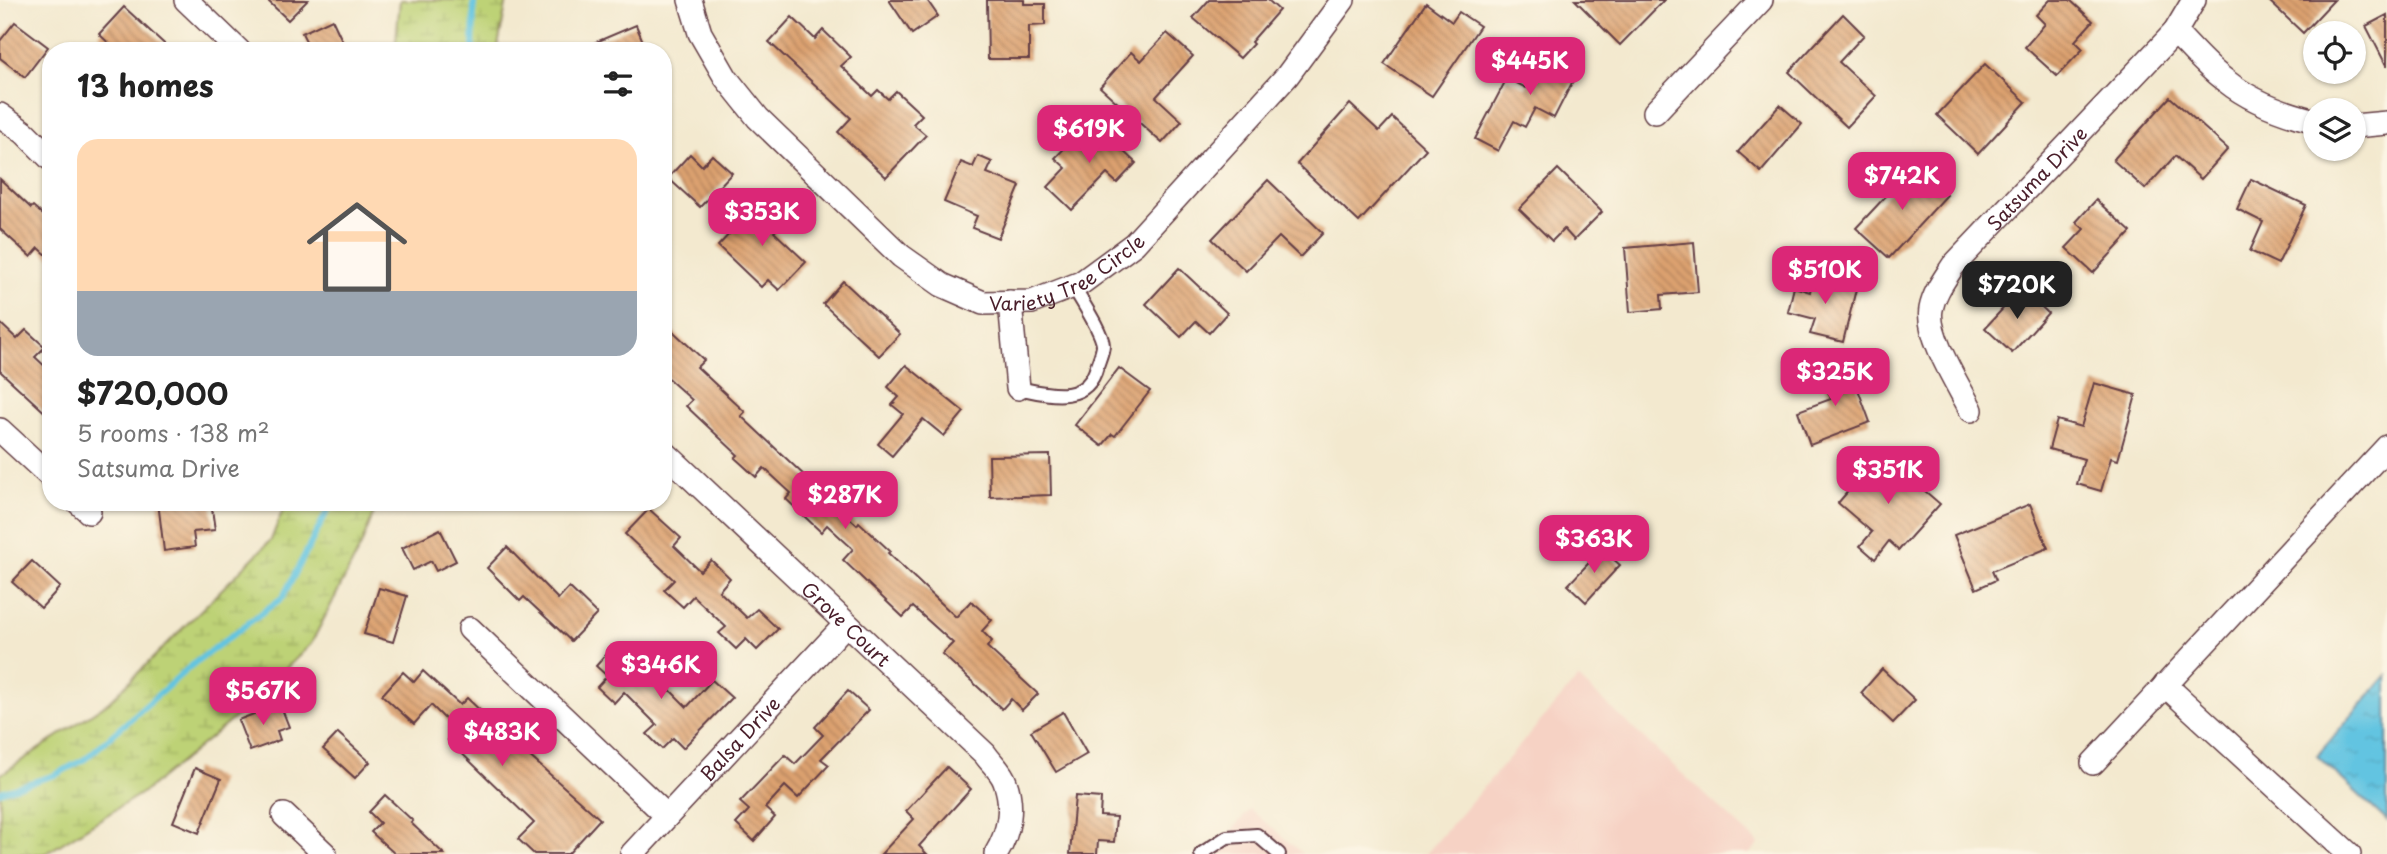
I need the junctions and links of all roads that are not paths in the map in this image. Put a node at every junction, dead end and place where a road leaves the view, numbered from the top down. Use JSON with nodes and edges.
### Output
{"nodes":[{"id":1,"x":186,"y":0,"type":"edge"},
{"id":2,"x":690,"y":0,"type":"edge"},
{"id":3,"x":1343,"y":0,"type":"edge"},
{"id":4,"x":1761,"y":0,"type":"edge"},
{"id":5,"x":2194,"y":0,"type":"edge"},
{"id":6,"x":2175,"y":32,"type":"junction"},
{"id":7,"x":230,"y":42,"type":"edge"},
{"id":8,"x":1655,"y":112,"type":"dead end"},
{"id":9,"x":0,"y":116,"type":"edge"},
{"id":10,"x":2303,"y":118,"type":"edge"},
{"id":11,"x":2387,"y":123,"type":"edge"},
{"id":12,"x":2366,"y":125,"type":"edge"},
{"id":13,"x":42,"y":150,"type":"edge"},
{"id":14,"x":1073,"y":286,"type":"junction"},
{"id":15,"x":1010,"y":302,"type":"junction"},
{"id":16,"x":1018,"y":388,"type":"joint"},
{"id":17,"x":1970,"y":410,"type":"dead end"},
{"id":18,"x":0,"y":430,"type":"edge"},
{"id":19,"x":2384,"y":457,"type":"edge"},
{"id":20,"x":672,"y":460,"type":"edge"},
{"id":21,"x":42,"y":469,"type":"edge"},
{"id":22,"x":846,"y":624,"type":"junction"},
{"id":23,"x":470,"y":629,"type":"dead end"},
{"id":24,"x":2165,"y":685,"type":"junction"},
{"id":25,"x":2093,"y":763,"type":"dead end"},
{"id":26,"x":284,"y":815,"type":"dead end"},
{"id":27,"x":667,"y":816,"type":"junction"},
{"id":28,"x":325,"y":854,"type":"edge"},
{"id":29,"x":632,"y":854,"type":"edge"},
{"id":30,"x":996,"y":854,"type":"edge"},
{"id":31,"x":1201,"y":854,"type":"edge"},
{"id":32,"x":1279,"y":854,"type":"edge"},
{"id":33,"x":2349,"y":854,"type":"edge"}],
"edges":[{"from":1,"to":7,"type":"street"},
{"from":2,"to":15,"type":"street","name":"Variety Tree Circle"},
{"from":3,"to":14,"type":"street","name":"Variety Tree Circle"},
{"from":4,"to":8,"type":"street"},
{"from":5,"to":6,"type":"street","name":"Satsuma Drive"},
{"from":6,"to":10,"type":"street"},
{"from":6,"to":17,"type":"street","name":"Satsuma Drive"},
{"from":9,"to":13,"type":"street"},
{"from":11,"to":12,"type":"street"},
{"from":14,"to":15,"type":"street","name":"Variety Tree Circle"},
{"from":14,"to":16,"type":"lane"},
{"from":15,"to":16,"type":"street"},
{"from":18,"to":21,"type":"street"},
{"from":19,"to":24,"type":"street"},
{"from":20,"to":22,"type":"street","name":"Grove Court"},
{"from":22,"to":27,"type":"street","name":"Balsa Drive"},
{"from":22,"to":30,"type":"street","name":"Grove Court"},
{"from":23,"to":27,"type":"street"},
{"from":24,"to":25,"type":"street"},
{"from":24,"to":33,"type":"street"},
{"from":26,"to":28,"type":"street"},
{"from":27,"to":29,"type":"street","name":"Balsa Drive"},
{"from":31,"to":32,"type":"lane"}]}
